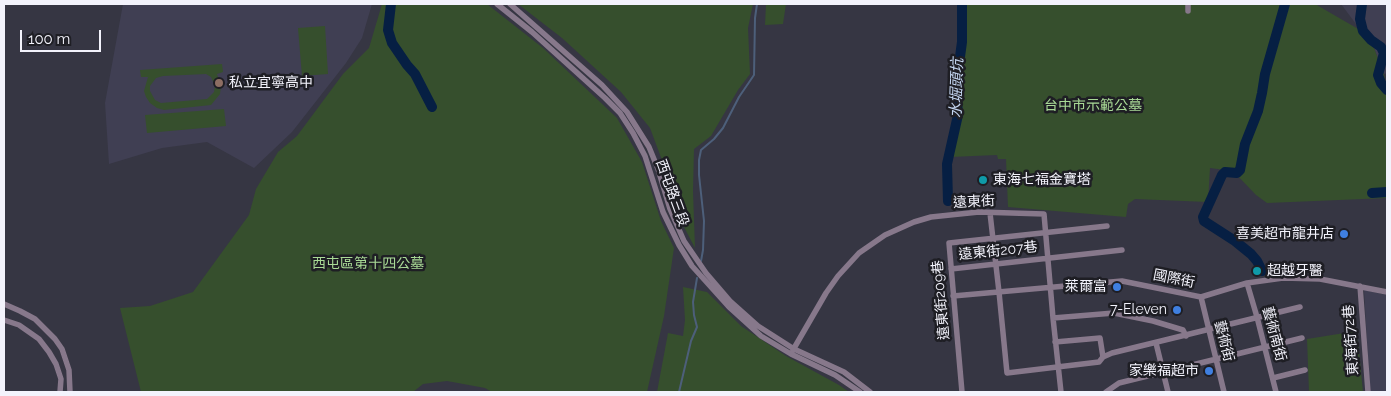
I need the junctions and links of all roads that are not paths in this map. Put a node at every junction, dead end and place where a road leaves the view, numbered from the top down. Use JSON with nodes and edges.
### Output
{"nodes":[{"id":1,"x":497,"y":4,"type":"edge"},
{"id":2,"x":510,"y":4,"type":"edge"},
{"id":3,"x":990,"y":212,"type":"junction"},
{"id":4,"x":1108,"y":226,"type":"dead end"},
{"id":5,"x":1045,"y":232,"type":"junction"},
{"id":6,"x":992,"y":238,"type":"junction"},
{"id":7,"x":1122,"y":250,"type":"dead end"},
{"id":8,"x":1048,"y":258,"type":"junction"},
{"id":9,"x":996,"y":263,"type":"junction"},
{"id":10,"x":951,"y":269,"type":"junction"},
{"id":11,"x":1247,"y":283,"type":"junction"},
{"id":12,"x":1360,"y":286,"type":"junction"},
{"id":13,"x":1050,"y":287,"type":"junction"},
{"id":14,"x":999,"y":292,"type":"junction"},
{"id":15,"x":1387,"y":292,"type":"edge"},
{"id":16,"x":954,"y":296,"type":"junction"},
{"id":17,"x":1201,"y":297,"type":"junction"},
{"id":18,"x":4,"y":304,"type":"edge"},
{"id":19,"x":1300,"y":307,"type":"dead end"},
{"id":20,"x":1257,"y":317,"type":"junction"},
{"id":21,"x":1052,"y":318,"type":"junction"},
{"id":22,"x":4,"y":320,"type":"edge"},
{"id":23,"x":1209,"y":330,"type":"junction"},
{"id":24,"x":1186,"y":336,"type":"junction"},
{"id":25,"x":1302,"y":338,"type":"dead end"},
{"id":26,"x":1055,"y":342,"type":"junction"},
{"id":27,"x":1156,"y":343,"type":"junction"},
{"id":28,"x":1265,"y":347,"type":"junction"},
{"id":29,"x":793,"y":351,"type":"junction"},
{"id":30,"x":1101,"y":360,"type":"junction"},
{"id":31,"x":1216,"y":360,"type":"junction"},
{"id":32,"x":1057,"y":366,"type":"junction"},
{"id":33,"x":1305,"y":370,"type":"dead end"},
{"id":34,"x":1164,"y":373,"type":"junction"},
{"id":35,"x":1273,"y":378,"type":"junction"},
{"id":36,"x":1168,"y":391,"type":"edge"},
{"id":37,"x":60,"y":392,"type":"edge"},
{"id":38,"x":70,"y":392,"type":"edge"},
{"id":39,"x":860,"y":392,"type":"edge"},
{"id":40,"x":870,"y":392,"type":"edge"},
{"id":41,"x":962,"y":392,"type":"edge"},
{"id":42,"x":1062,"y":392,"type":"edge"},
{"id":43,"x":1106,"y":392,"type":"edge"},
{"id":44,"x":1160,"y":392,"type":"edge"},
{"id":45,"x":1224,"y":392,"type":"edge"},
{"id":46,"x":1276,"y":392,"type":"edge"},
{"id":47,"x":1368,"y":392,"type":"edge"}],
"edges":[{"from":1,"to":29,"type":"street","name":"西屯路三段"},
{"from":2,"to":29,"type":"street","name":"西屯路三段"},
{"from":3,"to":5,"type":"street","name":"遠東街"},
{"from":3,"to":6,"type":"street"},
{"from":3,"to":29,"type":"street","name":"遠東街"},
{"from":4,"to":5,"type":"street","name":"遠東街209巷"},
{"from":5,"to":6,"type":"street","name":"遠東街209巷"},
{"from":5,"to":8,"type":"street","name":"遠東街"},
{"from":6,"to":9,"type":"street"},
{"from":6,"to":10,"type":"street","name":"遠東街209巷"},
{"from":7,"to":8,"type":"street","name":"遠東街207巷"},
{"from":8,"to":9,"type":"street","name":"遠東街207巷"},
{"from":8,"to":13,"type":"street","name":"遠東街"},
{"from":9,"to":10,"type":"street","name":"遠東街207巷"},
{"from":9,"to":14,"type":"street"},
{"from":10,"to":16,"type":"street","name":"遠東街209巷"},
{"from":11,"to":12,"type":"street","name":"國際街"},
{"from":11,"to":17,"type":"street","name":"國際街"},
{"from":11,"to":20,"type":"street","name":"藝術南街"},
{"from":12,"to":15,"type":"street","name":"國際街"},
{"from":12,"to":47,"type":"street","name":"東海街72巷"},
{"from":13,"to":14,"type":"street","name":"國際街"},
{"from":13,"to":17,"type":"street","name":"國際街"},
{"from":13,"to":21,"type":"street","name":"遠東街"},
{"from":14,"to":16,"type":"street","name":"國際街"},
{"from":14,"to":32,"type":"street"},
{"from":16,"to":41,"type":"street","name":"遠東街209巷"},
{"from":17,"to":23,"type":"street","name":"藝術街"},
{"from":18,"to":38,"type":"street"},
{"from":19,"to":20,"type":"street"},
{"from":20,"to":23,"type":"street"},
{"from":20,"to":28,"type":"street","name":"藝術南街"},
{"from":21,"to":24,"type":"street"},
{"from":21,"to":26,"type":"street","name":"遠東街"},
{"from":22,"to":37,"type":"street"},
{"from":23,"to":24,"type":"street"},
{"from":23,"to":31,"type":"street","name":"藝術街"},
{"from":24,"to":27,"type":"street"},
{"from":25,"to":28,"type":"street"},
{"from":26,"to":30,"type":"street"},
{"from":26,"to":32,"type":"street","name":"遠東街"},
{"from":27,"to":30,"type":"street"},
{"from":27,"to":34,"type":"street"},
{"from":28,"to":31,"type":"street"},
{"from":28,"to":35,"type":"street","name":"藝術南街"},
{"from":29,"to":39,"type":"street","name":"西屯路三段"},
{"from":29,"to":40,"type":"street","name":"西屯路三段"},
{"from":30,"to":32,"type":"street"},
{"from":31,"to":34,"type":"street"},
{"from":31,"to":45,"type":"street","name":"藝術街"},
{"from":32,"to":42,"type":"street","name":"遠東街"},
{"from":33,"to":35,"type":"street"},
{"from":34,"to":36,"type":"street"},
{"from":34,"to":43,"type":"street"},
{"from":35,"to":46,"type":"street","name":"藝術南街"},
{"from":36,"to":44,"type":"street"}]}
